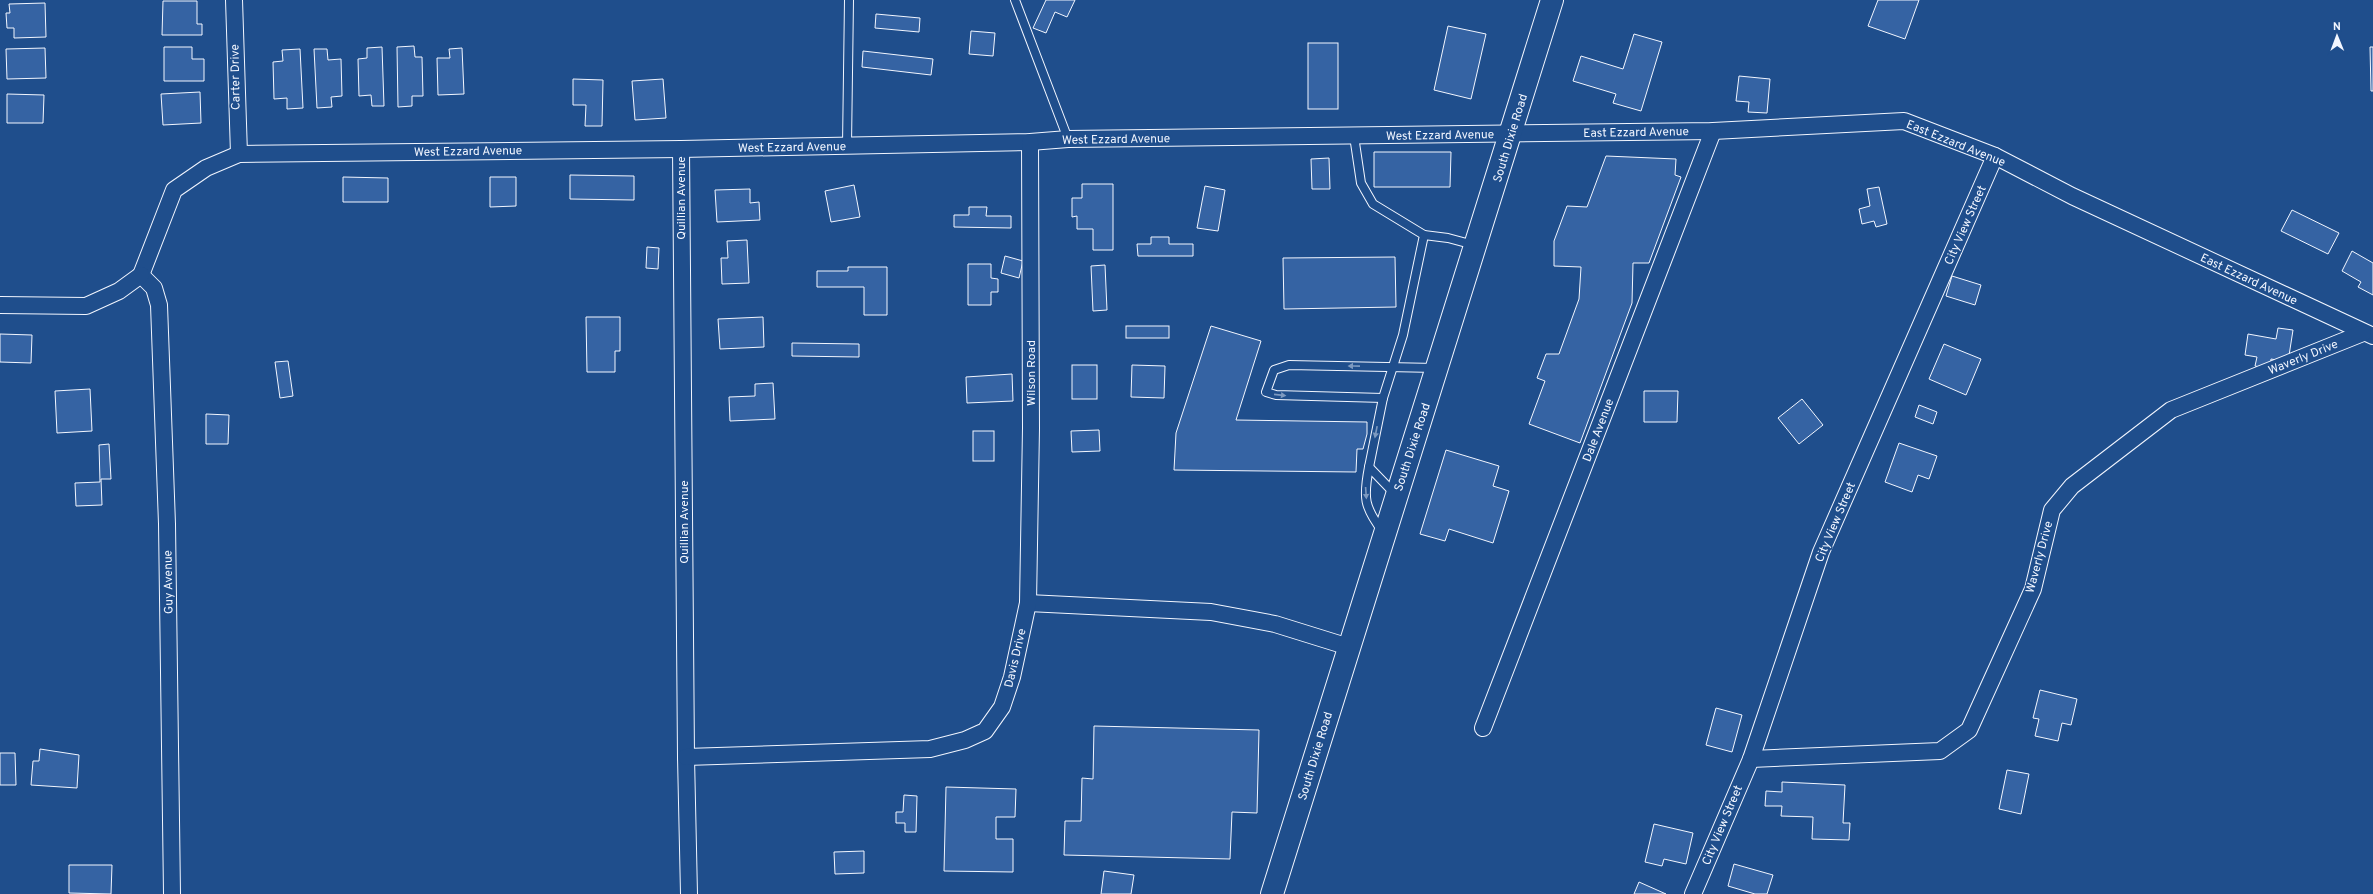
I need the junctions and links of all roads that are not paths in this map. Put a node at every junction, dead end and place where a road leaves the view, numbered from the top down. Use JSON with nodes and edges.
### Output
{"nodes":[{"id":1,"x":234,"y":0,"type":"edge"},
{"id":2,"x":849,"y":0,"type":"edge"},
{"id":3,"x":1015,"y":0,"type":"edge"},
{"id":4,"x":1552,"y":0,"type":"edge"},
{"id":5,"x":1713,"y":131,"type":"junction"},
{"id":6,"x":1511,"y":135,"type":"junction"},
{"id":7,"x":1354,"y":136,"type":"junction"},
{"id":8,"x":1068,"y":139,"type":"junction"},
{"id":9,"x":1030,"y":142,"type":"junction"},
{"id":10,"x":847,"y":145,"type":"junction"},
{"id":11,"x":681,"y":149,"type":"junction"},
{"id":12,"x":239,"y":154,"type":"junction"},
{"id":13,"x":1995,"y":156,"type":"junction"},
{"id":14,"x":1424,"y":235,"type":"junction"},
{"id":15,"x":1476,"y":246,"type":"junction"},
{"id":16,"x":141,"y":276,"type":"junction"},
{"id":17,"x":0,"y":305,"type":"edge"},
{"id":18,"x":2370,"y":337,"type":"edge"},
{"id":19,"x":1393,"y":367,"type":"junction"},
{"id":20,"x":1437,"y":368,"type":"junction"},
{"id":21,"x":1383,"y":398,"type":"junction"},
{"id":22,"x":1369,"y":467,"type":"junction"},
{"id":23,"x":1397,"y":496,"type":"junction"},
{"id":24,"x":1385,"y":534,"type":"junction"},
{"id":25,"x":1028,"y":603,"type":"junction"},
{"id":26,"x":1349,"y":647,"type":"junction"},
{"id":27,"x":1483,"y":728,"type":"dead end"},
{"id":28,"x":686,"y":756,"type":"junction"},
{"id":29,"x":1751,"y":759,"type":"junction"},
{"id":30,"x":172,"y":894,"type":"edge"},
{"id":31,"x":689,"y":894,"type":"edge"},
{"id":32,"x":1272,"y":894,"type":"edge"},
{"id":33,"x":1693,"y":894,"type":"edge"}],
"edges":[{"from":1,"to":12,"type":"street","name":"Carter Drive"},
{"from":2,"to":10,"type":"lane"},
{"from":3,"to":8,"type":"lane"},
{"from":4,"to":6,"type":"main road","name":"South Dixie Road"},
{"from":5,"to":6,"type":"street","name":"East Ezzard Avenue"},
{"from":5,"to":13,"type":"street","name":"East Ezzard Avenue"},
{"from":5,"to":27,"type":"street","name":"Dale Avenue"},
{"from":6,"to":7,"type":"street","name":"West Ezzard Avenue"},
{"from":6,"to":15,"type":"main road","name":"South Dixie Road"},
{"from":7,"to":8,"type":"street","name":"West Ezzard Avenue"},
{"from":7,"to":14,"type":"lane"},
{"from":8,"to":9,"type":"street","name":"West Ezzard Avenue"},
{"from":9,"to":10,"type":"street","name":"West Ezzard Avenue"},
{"from":9,"to":25,"type":"street","name":"Wilson Road"},
{"from":10,"to":11,"type":"street","name":"West Ezzard Avenue"},
{"from":11,"to":12,"type":"street","name":"West Ezzard Avenue"},
{"from":11,"to":28,"type":"street","name":"Quillian Avenue"},
{"from":12,"to":16,"type":"street","name":"West Ezzard Avenue"},
{"from":13,"to":18,"type":"street","name":"East Ezzard Avenue"},
{"from":13,"to":29,"type":"street","name":"City View Street"},
{"from":14,"to":15,"type":"lane"},
{"from":14,"to":19,"type":"lane"},
{"from":15,"to":20,"type":"main road","name":"South Dixie Road"},
{"from":16,"to":17,"type":"street"},
{"from":16,"to":30,"type":"street","name":"Guy Avenue"},
{"from":18,"to":29,"type":"street","name":"Waverly Drive"},
{"from":19,"to":20,"type":"lane"},
{"from":19,"to":21,"type":"lane"},
{"from":19,"to":21,"type":"lane","one_way":true},
{"from":20,"to":23,"type":"main road","name":"South Dixie Road"},
{"from":21,"to":22,"type":"lane","one_way":true},
{"from":22,"to":23,"type":"lane"},
{"from":22,"to":24,"type":"lane","one_way":true},
{"from":23,"to":24,"type":"main road","name":"South Dixie Road"},
{"from":24,"to":26,"type":"main road","name":"South Dixie Road"},
{"from":25,"to":26,"type":"street"},
{"from":25,"to":28,"type":"street","name":"Davis Drive"},
{"from":26,"to":32,"type":"main road","name":"South Dixie Road"},
{"from":28,"to":31,"type":"street","name":"Quillian Avenue"},
{"from":29,"to":33,"type":"street","name":"City View Street"}]}
